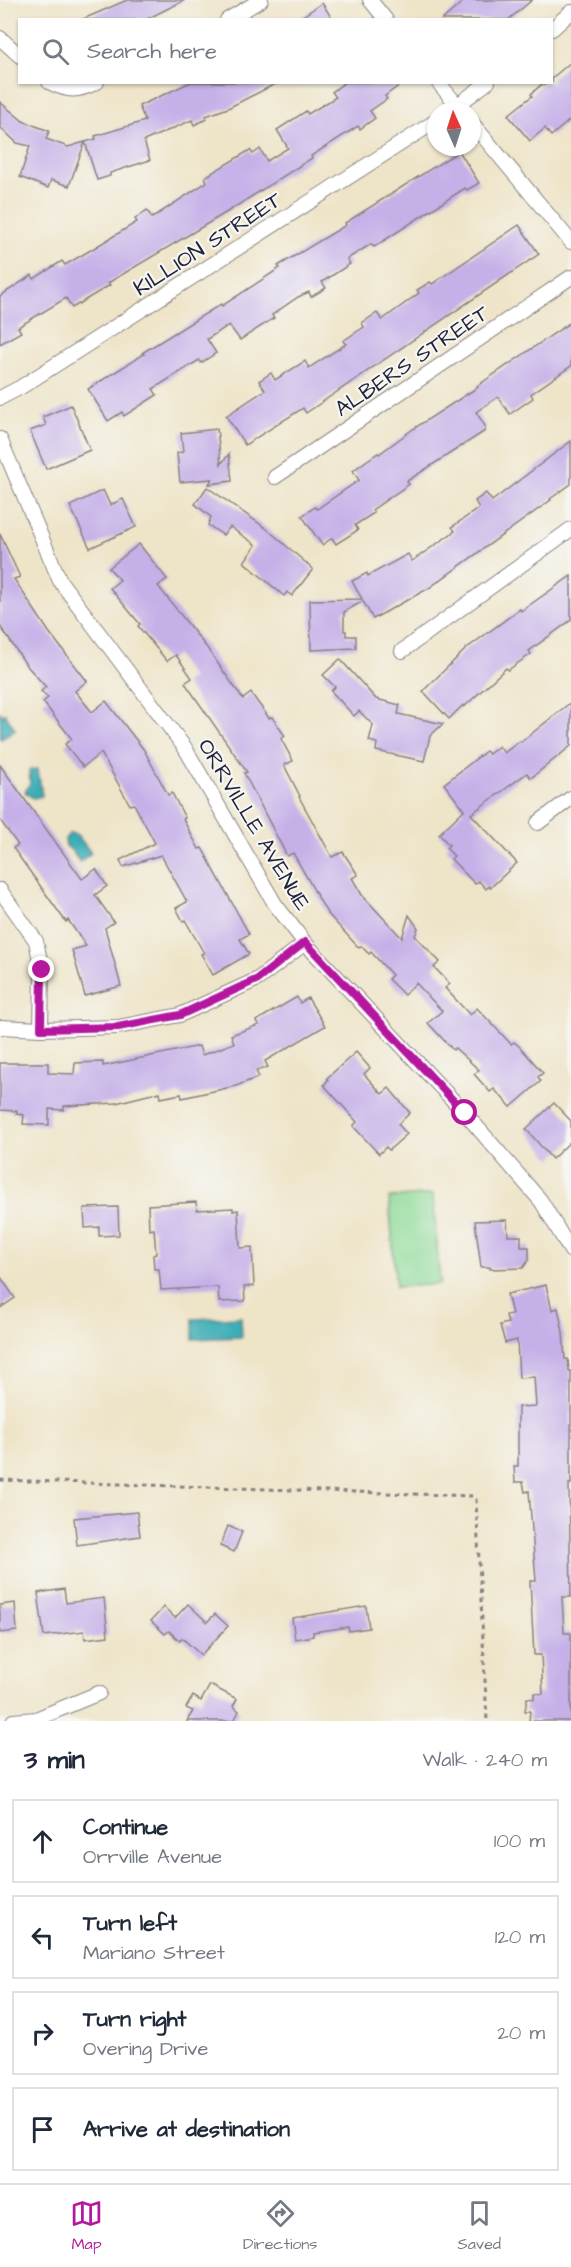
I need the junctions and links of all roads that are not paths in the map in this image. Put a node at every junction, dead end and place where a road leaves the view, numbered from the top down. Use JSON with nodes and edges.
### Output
{"nodes":[{"id":1,"x":261,"y":0,"type":"edge"},
{"id":2,"x":370,"y":0,"type":"edge"},
{"id":3,"x":571,"y":12,"type":"edge"},
{"id":4,"x":230,"y":18,"type":"edge"},
{"id":5,"x":384,"y":18,"type":"edge"},
{"id":6,"x":553,"y":28,"type":"edge"},
{"id":7,"x":0,"y":38,"type":"edge"},
{"id":8,"x":18,"y":54,"type":"edge"},
{"id":9,"x":53,"y":84,"type":"edge"},
{"id":10,"x":93,"y":84,"type":"edge"},
{"id":11,"x":439,"y":84,"type":"edge"},
{"id":12,"x":486,"y":84,"type":"edge"},
{"id":13,"x":451,"y":102,"type":"edge"},
{"id":14,"x":464,"y":102,"type":"edge"},
{"id":15,"x":427,"y":127,"type":"edge"},
{"id":16,"x":481,"y":134,"type":"edge"},
{"id":17,"x":571,"y":242,"type":"edge"},
{"id":18,"x":571,"y":277,"type":"edge"},
{"id":19,"x":0,"y":398,"type":"edge"},
{"id":20,"x":0,"y":439,"type":"edge"},
{"id":21,"x":275,"y":477,"type":"dead end"},
{"id":22,"x":571,"y":529,"type":"edge"},
{"id":23,"x":402,"y":651,"type":"dead end"},
{"id":24,"x":571,"y":798,"type":"edge"},
{"id":25,"x":538,"y":823,"type":"dead end"},
{"id":26,"x":0,"y":890,"type":"edge"},
{"id":27,"x":305,"y":942,"type":"junction"},
{"id":28,"x":0,"y":1027,"type":"edge"},
{"id":29,"x":41,"y":1029,"type":"junction"},
{"id":30,"x":571,"y":1251,"type":"edge"},
{"id":31,"x":99,"y":1693,"type":"dead end"},
{"id":32,"x":13,"y":1721,"type":"edge"}],
"edges":[{"from":1,"to":4,"type":"street"},
{"from":2,"to":5,"type":"street"},
{"from":3,"to":6,"type":"street"},
{"from":7,"to":8,"type":"street"},
{"from":9,"to":10,"type":"street"},
{"from":11,"to":13,"type":"street"},
{"from":12,"to":14,"type":"street"},
{"from":15,"to":19,"type":"street","name":"KILLION STREET"},
{"from":16,"to":17,"type":"street"},
{"from":18,"to":21,"type":"street","name":"ALBERS STREET"},
{"from":20,"to":27,"type":"street","name":"ORRVILLE AVENUE"},
{"from":22,"to":23,"type":"street"},
{"from":24,"to":25,"type":"street"},
{"from":26,"to":29,"type":"street"},
{"from":27,"to":29,"type":"street"},
{"from":27,"to":30,"type":"street","name":"ORRVILLE AVENUE"},
{"from":28,"to":29,"type":"street"},
{"from":31,"to":32,"type":"street"}]}
